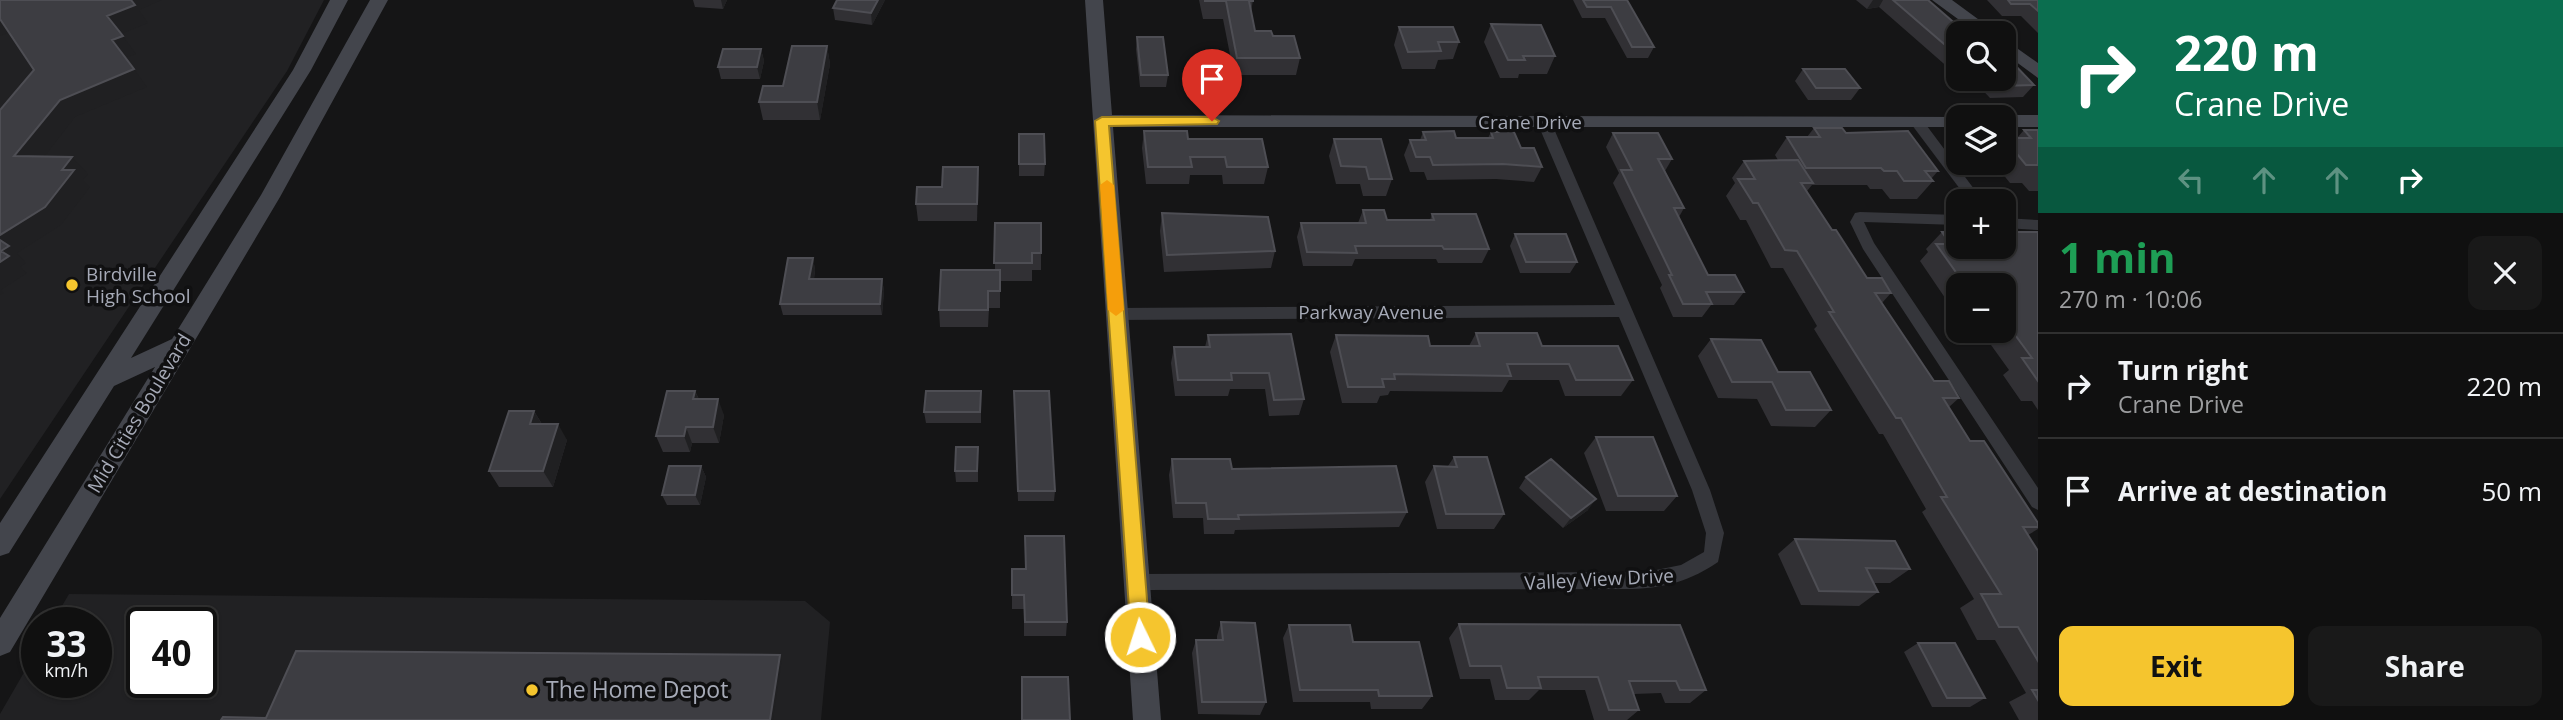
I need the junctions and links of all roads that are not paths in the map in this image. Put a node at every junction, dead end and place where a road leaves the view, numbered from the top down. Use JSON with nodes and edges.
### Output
{"nodes":[{"id":1,"x":339,"y":0,"type":"edge"},
{"id":2,"x":379,"y":0,"type":"edge"},
{"id":3,"x":1094,"y":0,"type":"edge"},
{"id":4,"x":1941,"y":0,"type":"edge"},
{"id":5,"x":1971,"y":21,"type":"edge"},
{"id":6,"x":356,"y":43,"type":"junction"},
{"id":7,"x":315,"y":46,"type":"junction"},
{"id":8,"x":2016,"y":54,"type":"edge"},
{"id":9,"x":2038,"y":72,"type":"edge"},
{"id":10,"x":1102,"y":121,"type":"junction"},
{"id":11,"x":1916,"y":121,"type":"junction"},
{"id":12,"x":1946,"y":121,"type":"edge"},
{"id":13,"x":2016,"y":121,"type":"edge"},
{"id":14,"x":2038,"y":121,"type":"edge"},
{"id":15,"x":1544,"y":122,"type":"junction"},
{"id":16,"x":1967,"y":189,"type":"edge"},
{"id":17,"x":1946,"y":220,"type":"edge"},
{"id":18,"x":2016,"y":224,"type":"edge"},
{"id":19,"x":2038,"y":225,"type":"edge"},
{"id":20,"x":1625,"y":311,"type":"junction"},
{"id":21,"x":1116,"y":314,"type":"junction"},
{"id":22,"x":179,"y":346,"type":"junction"},
{"id":23,"x":106,"y":379,"type":"junction"},
{"id":24,"x":2038,"y":502,"type":"edge"},
{"id":25,"x":0,"y":545,"type":"edge"},
{"id":26,"x":1136,"y":582,"type":"junction"},
{"id":27,"x":0,"y":643,"type":"edge"},
{"id":28,"x":1147,"y":720,"type":"edge"}],
"edges":[{"from":1,"to":7,"type":"main road"},
{"from":2,"to":6,"type":"street","name":"Mid Cities Boulevard"},
{"from":3,"to":10,"type":"street"},
{"from":4,"to":5,"type":"street"},
{"from":6,"to":7,"type":"street"},
{"from":6,"to":22,"type":"street","name":"Mid Cities Boulevard"},
{"from":7,"to":23,"type":"street"},
{"from":8,"to":9,"type":"street"},
{"from":10,"to":15,"type":"street","name":"Crane Drive"},
{"from":10,"to":21,"type":"street"},
{"from":11,"to":12,"type":"street","name":"Crane Drive"},
{"from":11,"to":15,"type":"street","name":"Crane Drive"},
{"from":11,"to":16,"type":"street"},
{"from":13,"to":14,"type":"street"},
{"from":15,"to":20,"type":"street","name":"Valley View Drive"},
{"from":17,"to":24,"type":"street"},
{"from":18,"to":19,"type":"street"},
{"from":20,"to":21,"type":"street","name":"Parkway Avenue"},
{"from":20,"to":26,"type":"street","name":"Valley View Drive"},
{"from":21,"to":26,"type":"street"},
{"from":22,"to":23,"type":"street"},
{"from":22,"to":27,"type":"street","name":"Mid Cities Boulevard"},
{"from":23,"to":25,"type":"street"},
{"from":26,"to":28,"type":"street"}]}
